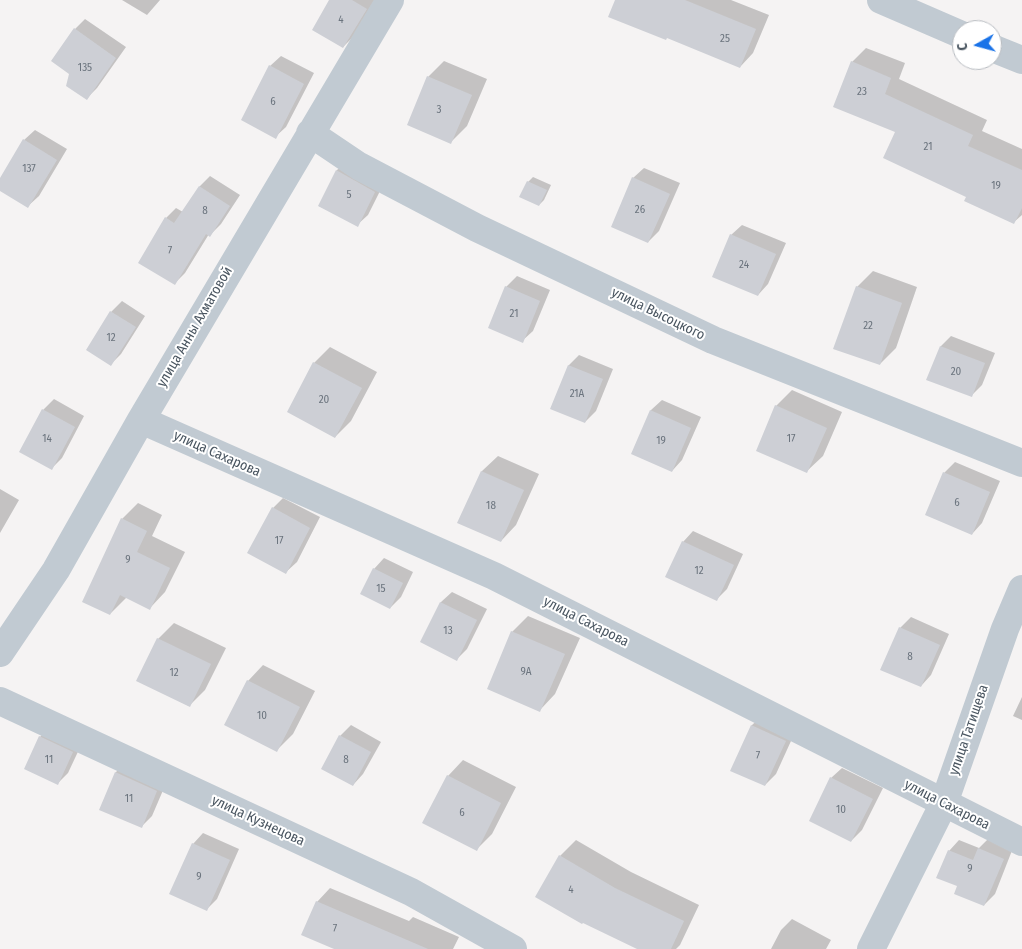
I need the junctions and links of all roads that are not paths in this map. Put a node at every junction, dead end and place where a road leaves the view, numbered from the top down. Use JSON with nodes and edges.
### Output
{"nodes":[{"id":1,"x":390,"y":0,"type":"edge"},
{"id":2,"x":881,"y":0,"type":"edge"},
{"id":3,"x":952,"y":31,"type":"edge"},
{"id":4,"x":1002,"y":52,"type":"edge"},
{"id":5,"x":1022,"y":60,"type":"edge"},
{"id":6,"x":310,"y":133,"type":"junction"},
{"id":7,"x":141,"y":420,"type":"junction"},
{"id":8,"x":1022,"y":463,"type":"edge"},
{"id":9,"x":1022,"y":589,"type":"edge"},
{"id":10,"x":0,"y":653,"type":"edge"},
{"id":11,"x":0,"y":701,"type":"edge"},
{"id":12,"x":944,"y":803,"type":"junction"},
{"id":13,"x":1022,"y":842,"type":"edge"},
{"id":14,"x":513,"y":949,"type":"edge"},
{"id":15,"x":870,"y":949,"type":"edge"}],
"edges":[{"from":1,"to":6,"type":"street","name":"улица Анны Ахматовой"},
{"from":2,"to":3,"type":"street"},
{"from":4,"to":5,"type":"street"},
{"from":6,"to":7,"type":"street","name":"улица Анны Ахматовой"},
{"from":6,"to":8,"type":"street","name":"улица Высоцкого"},
{"from":7,"to":10,"type":"street","name":"улица Анны Ахматовой"},
{"from":7,"to":12,"type":"street","name":"улица Сахарова"},
{"from":9,"to":12,"type":"street","name":"улица Татищева"},
{"from":11,"to":14,"type":"street","name":"улица Кузнецова"},
{"from":12,"to":13,"type":"street","name":"улица Сахарова"},
{"from":12,"to":15,"type":"street","name":"улица Татищева"}]}
